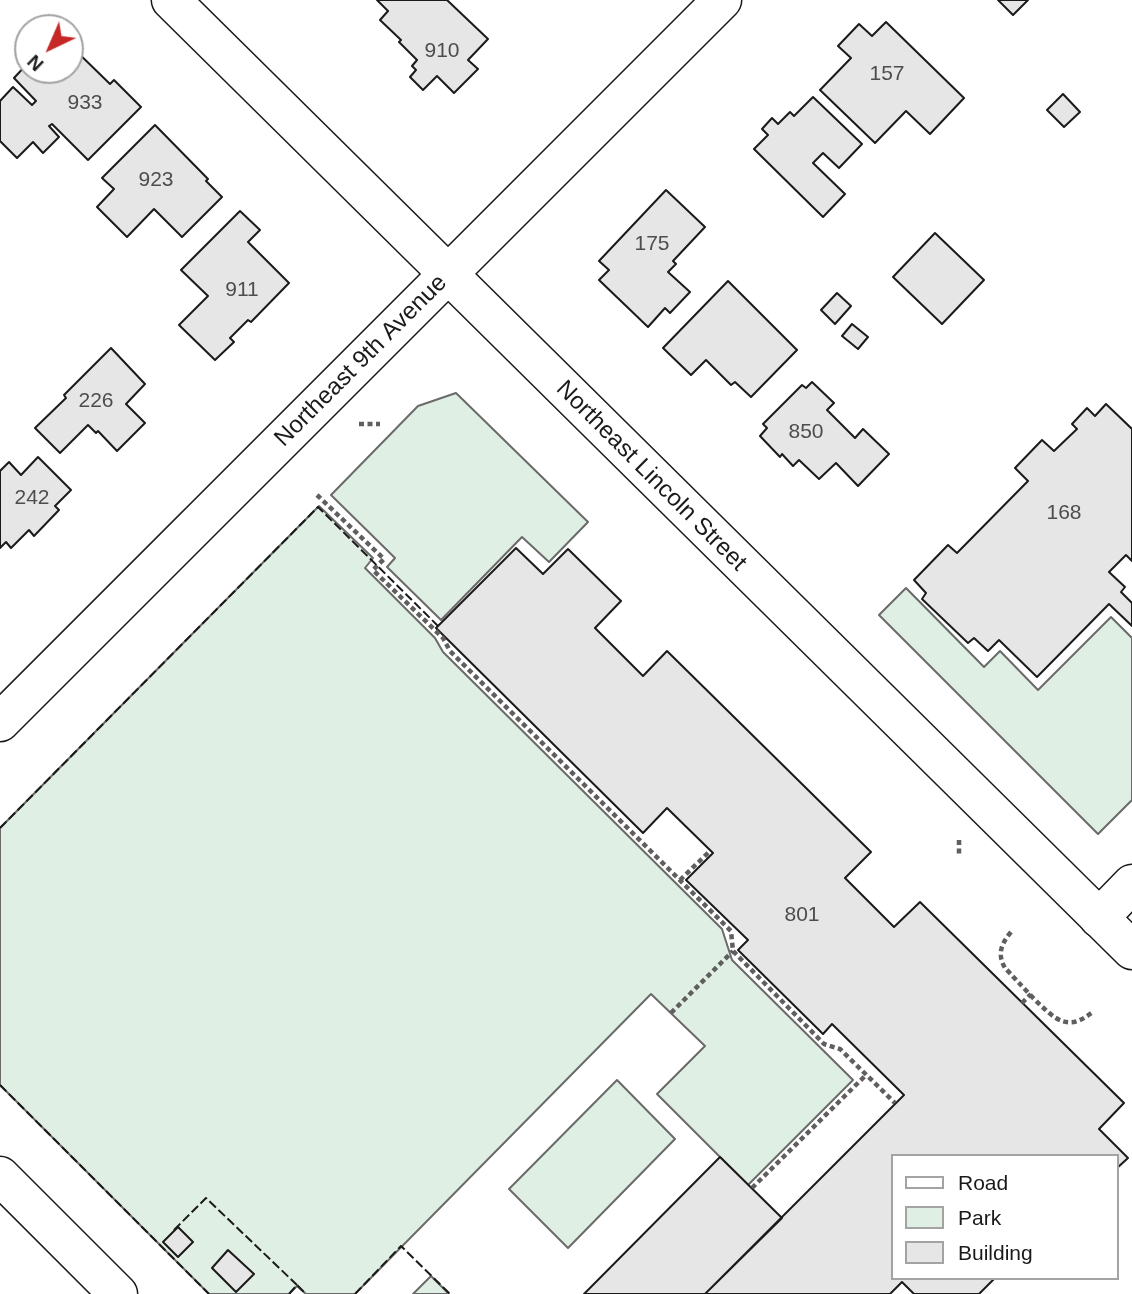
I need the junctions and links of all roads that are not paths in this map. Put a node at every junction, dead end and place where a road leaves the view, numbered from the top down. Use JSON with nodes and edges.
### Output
{"nodes":[{"id":1,"x":172,"y":0,"type":"edge"},
{"id":2,"x":722,"y":0,"type":"edge"},
{"id":3,"x":447,"y":274,"type":"junction"},
{"id":4,"x":0,"y":722,"type":"edge"},
{"id":5,"x":1132,"y":884,"type":"edge"},
{"id":6,"x":1100,"y":918,"type":"junction"},
{"id":7,"x":1132,"y":950,"type":"edge"},
{"id":8,"x":0,"y":1176,"type":"edge"},
{"id":9,"x":118,"y":1294,"type":"edge"}],
"edges":[{"from":1,"to":3,"type":"street","name":"Northeast Lincoln Street"},
{"from":2,"to":3,"type":"street","name":"Northeast 9th Avenue"},
{"from":3,"to":4,"type":"street","name":"Northeast 9th Avenue"},
{"from":3,"to":6,"type":"street","name":"Northeast Lincoln Street"},
{"from":5,"to":6,"type":"street"},
{"from":6,"to":7,"type":"street","name":"Northeast Lincoln Street"},
{"from":8,"to":9,"type":"street"}]}
